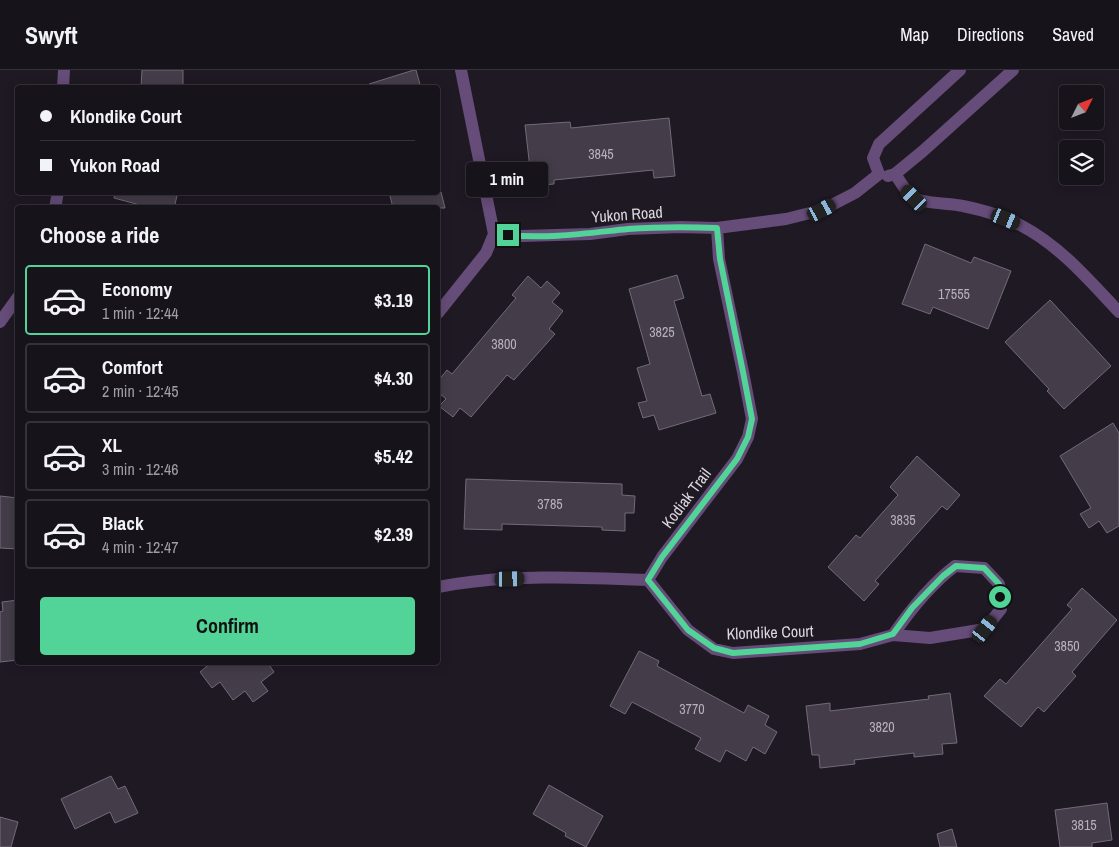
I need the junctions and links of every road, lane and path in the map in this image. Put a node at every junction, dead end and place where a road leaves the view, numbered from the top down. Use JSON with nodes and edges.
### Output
{"nodes":[{"id":1,"x":64,"y":70,"type":"edge"},
{"id":2,"x":461,"y":70,"type":"edge"},
{"id":3,"x":960,"y":70,"type":"edge"},
{"id":4,"x":1014,"y":70,"type":"edge"},
{"id":5,"x":63,"y":85,"type":"edge"},
{"id":6,"x":879,"y":174,"type":"junction"},
{"id":7,"x":895,"y":174,"type":"junction"},
{"id":8,"x":717,"y":228,"type":"junction"},
{"id":9,"x":494,"y":234,"type":"junction"},
{"id":10,"x":15,"y":301,"type":"edge"},
{"id":11,"x":440,"y":310,"type":"edge"},
{"id":12,"x":1119,"y":312,"type":"edge"},
{"id":13,"x":0,"y":322,"type":"edge"},
{"id":14,"x":648,"y":580,"type":"junction"},
{"id":15,"x":440,"y":587,"type":"edge"},
{"id":16,"x":893,"y":634,"type":"junction"}],
"edges":[{"from":1,"to":5,"type":"street"},
{"from":2,"to":9,"type":"street"},
{"from":3,"to":6,"type":"street"},
{"from":4,"to":7,"type":"street"},
{"from":6,"to":7,"type":"street"},
{"from":6,"to":8,"type":"street","name":"Yukon Road"},
{"from":7,"to":12,"type":"street"},
{"from":8,"to":9,"type":"street","name":"Yukon Road"},
{"from":8,"to":14,"type":"street","name":"Kodiak Trail"},
{"from":9,"to":11,"type":"street"},
{"from":10,"to":13,"type":"street"},
{"from":14,"to":15,"type":"street"},
{"from":14,"to":16,"type":"street","name":"Klondike Court"},
{"from":16,"to":16,"type":"street","name":"Klondike Court"}]}
